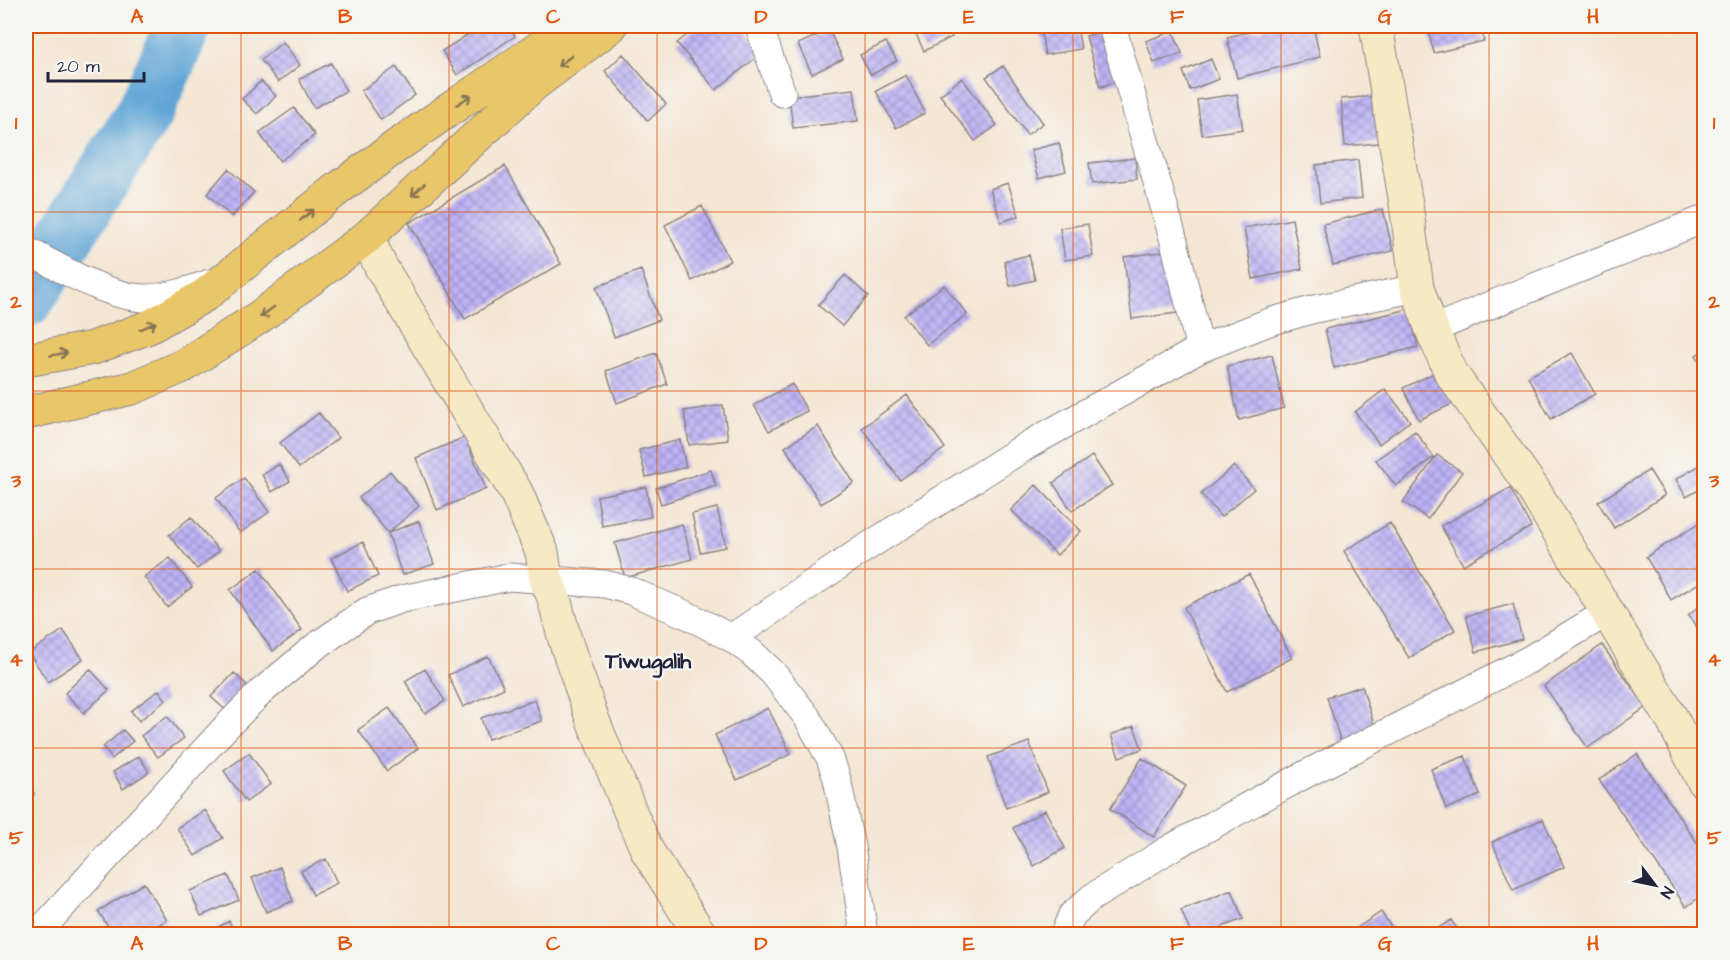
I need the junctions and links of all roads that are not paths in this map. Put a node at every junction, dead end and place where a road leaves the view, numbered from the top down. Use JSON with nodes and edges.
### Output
{"nodes":[{"id":1,"x":571,"y":26,"type":"edge"},
{"id":2,"x":611,"y":26,"type":"edge"},
{"id":3,"x":759,"y":26,"type":"edge"},
{"id":4,"x":1112,"y":26,"type":"edge"},
{"id":5,"x":1376,"y":26,"type":"edge"},
{"id":6,"x":782,"y":93,"type":"dead end"},
{"id":7,"x":1704,"y":219,"type":"edge"},
{"id":8,"x":367,"y":237,"type":"junction"},
{"id":9,"x":26,"y":250,"type":"edge"},
{"id":10,"x":231,"y":275,"type":"junction"},
{"id":11,"x":1417,"y":288,"type":"junction"},
{"id":12,"x":1432,"y":330,"type":"junction"},
{"id":13,"x":1200,"y":349,"type":"junction"},
{"id":14,"x":26,"y":360,"type":"edge"},
{"id":15,"x":26,"y":413,"type":"edge"},
{"id":16,"x":546,"y":579,"type":"junction"},
{"id":17,"x":1608,"y":612,"type":"junction"},
{"id":18,"x":731,"y":638,"type":"junction"},
{"id":19,"x":1704,"y":782,"type":"edge"},
{"id":20,"x":37,"y":934,"type":"edge"},
{"id":21,"x":700,"y":934,"type":"edge"},
{"id":22,"x":864,"y":934,"type":"edge"},
{"id":23,"x":1064,"y":934,"type":"edge"}],
"edges":[{"from":10,"to":1,"type":"highway","one_way":true},
{"from":2,"to":8,"type":"highway","one_way":true},
{"from":3,"to":6,"type":"street"},
{"from":4,"to":13,"type":"street"},
{"from":5,"to":11,"type":"street"},
{"from":7,"to":12,"type":"street"},
{"from":8,"to":15,"type":"highway","one_way":true},
{"from":8,"to":16,"type":"street"},
{"from":9,"to":10,"type":"street"},
{"from":14,"to":10,"type":"highway","one_way":true},
{"from":11,"to":12,"type":"street"},
{"from":11,"to":13,"type":"street"},
{"from":12,"to":17,"type":"street"},
{"from":13,"to":18,"type":"street"},
{"from":16,"to":18,"type":"street"},
{"from":16,"to":20,"type":"street"},
{"from":16,"to":21,"type":"street"},
{"from":17,"to":19,"type":"street"},
{"from":17,"to":23,"type":"street"},
{"from":18,"to":22,"type":"street"}]}
